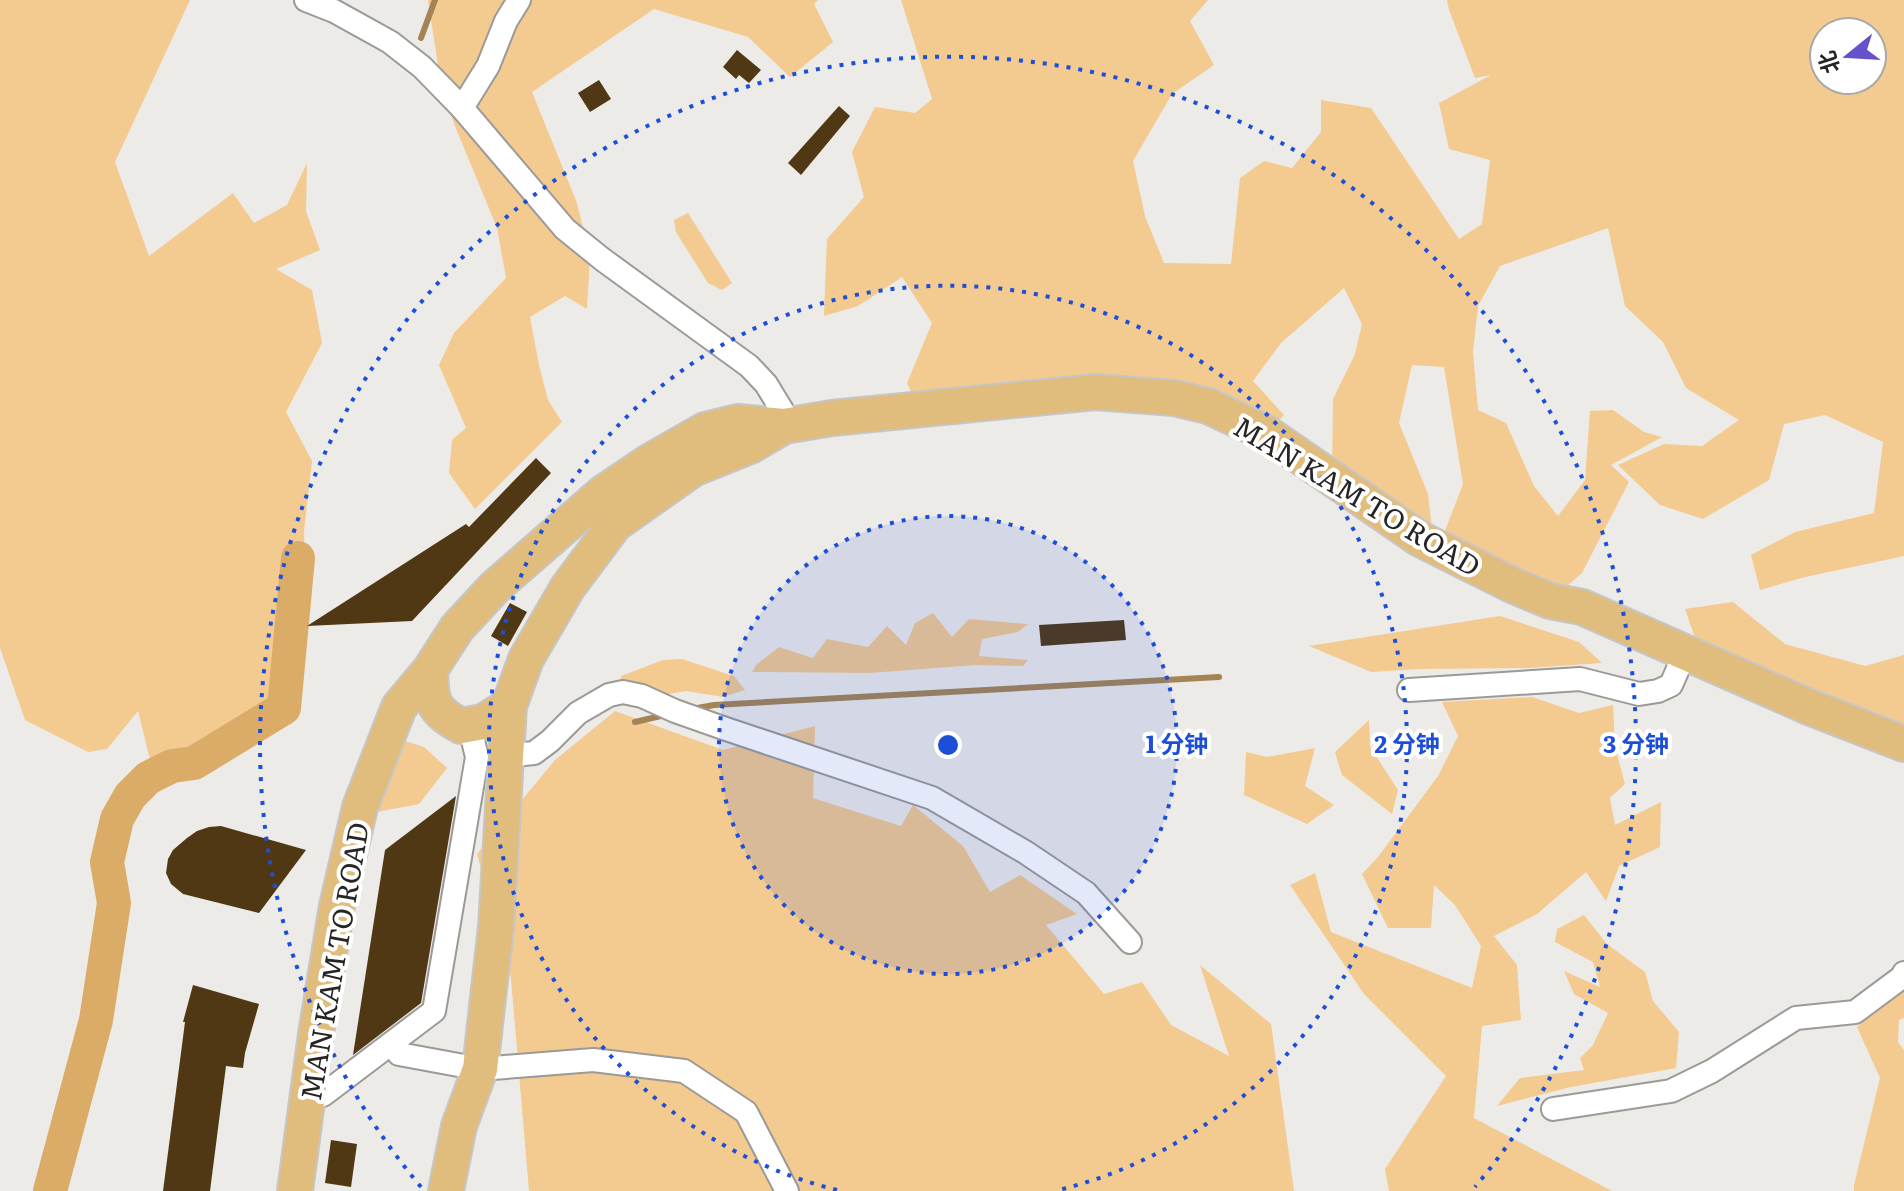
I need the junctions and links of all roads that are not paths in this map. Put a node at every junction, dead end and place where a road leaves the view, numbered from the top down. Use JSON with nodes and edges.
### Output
{"nodes":[{"id":1,"x":306,"y":0,"type":"edge"},
{"id":2,"x":519,"y":0,"type":"edge"},
{"id":3,"x":462,"y":108,"type":"junction"},
{"id":4,"x":787,"y":426,"type":"junction"},
{"id":5,"x":1685,"y":653,"type":"junction"},
{"id":6,"x":430,"y":670,"type":"junction"},
{"id":7,"x":1409,"y":690,"type":"dead end"},
{"id":8,"x":509,"y":706,"type":"junction"},
{"id":9,"x":469,"y":724,"type":"junction"},
{"id":10,"x":1904,"y":744,"type":"edge"},
{"id":11,"x":507,"y":747,"type":"junction"},
{"id":12,"x":1130,"y":942,"type":"dead end"},
{"id":13,"x":1904,"y":973,"type":"edge"},
{"id":14,"x":392,"y":1043,"type":"junction"},
{"id":15,"x":480,"y":1069,"type":"junction"},
{"id":16,"x":323,"y":1095,"type":"dead end"},
{"id":17,"x":1553,"y":1109,"type":"dead end"},
{"id":18,"x":295,"y":1191,"type":"edge"},
{"id":19,"x":446,"y":1191,"type":"edge"},
{"id":20,"x":787,"y":1191,"type":"edge"}],
"edges":[{"from":1,"to":3,"type":"street"},
{"from":2,"to":3,"type":"street"},
{"from":3,"to":4,"type":"street"},
{"from":4,"to":5,"type":"main road","name":"MAN KAM TO ROAD"},
{"from":4,"to":6,"type":"main road","name":"MAN KAM TO ROAD"},
{"from":4,"to":8,"type":"main road","name":"MAN KAM TO ROAD"},
{"from":5,"to":7,"type":"street"},
{"from":5,"to":10,"type":"main road","name":"MAN KAM TO ROAD"},
{"from":6,"to":9,"type":"main road"},
{"from":6,"to":18,"type":"main road","name":"MAN KAM TO ROAD"},
{"from":8,"to":9,"type":"main road"},
{"from":8,"to":11,"type":"main road","name":"MAN KAM TO ROAD"},
{"from":9,"to":14,"type":"street"},
{"from":11,"to":12,"type":"street"},
{"from":11,"to":15,"type":"main road","name":"MAN KAM TO ROAD"},
{"from":13,"to":17,"type":"street"},
{"from":14,"to":15,"type":"street"},
{"from":14,"to":16,"type":"street"},
{"from":15,"to":19,"type":"main road","name":"MAN KAM TO ROAD"},
{"from":15,"to":20,"type":"street"}]}
